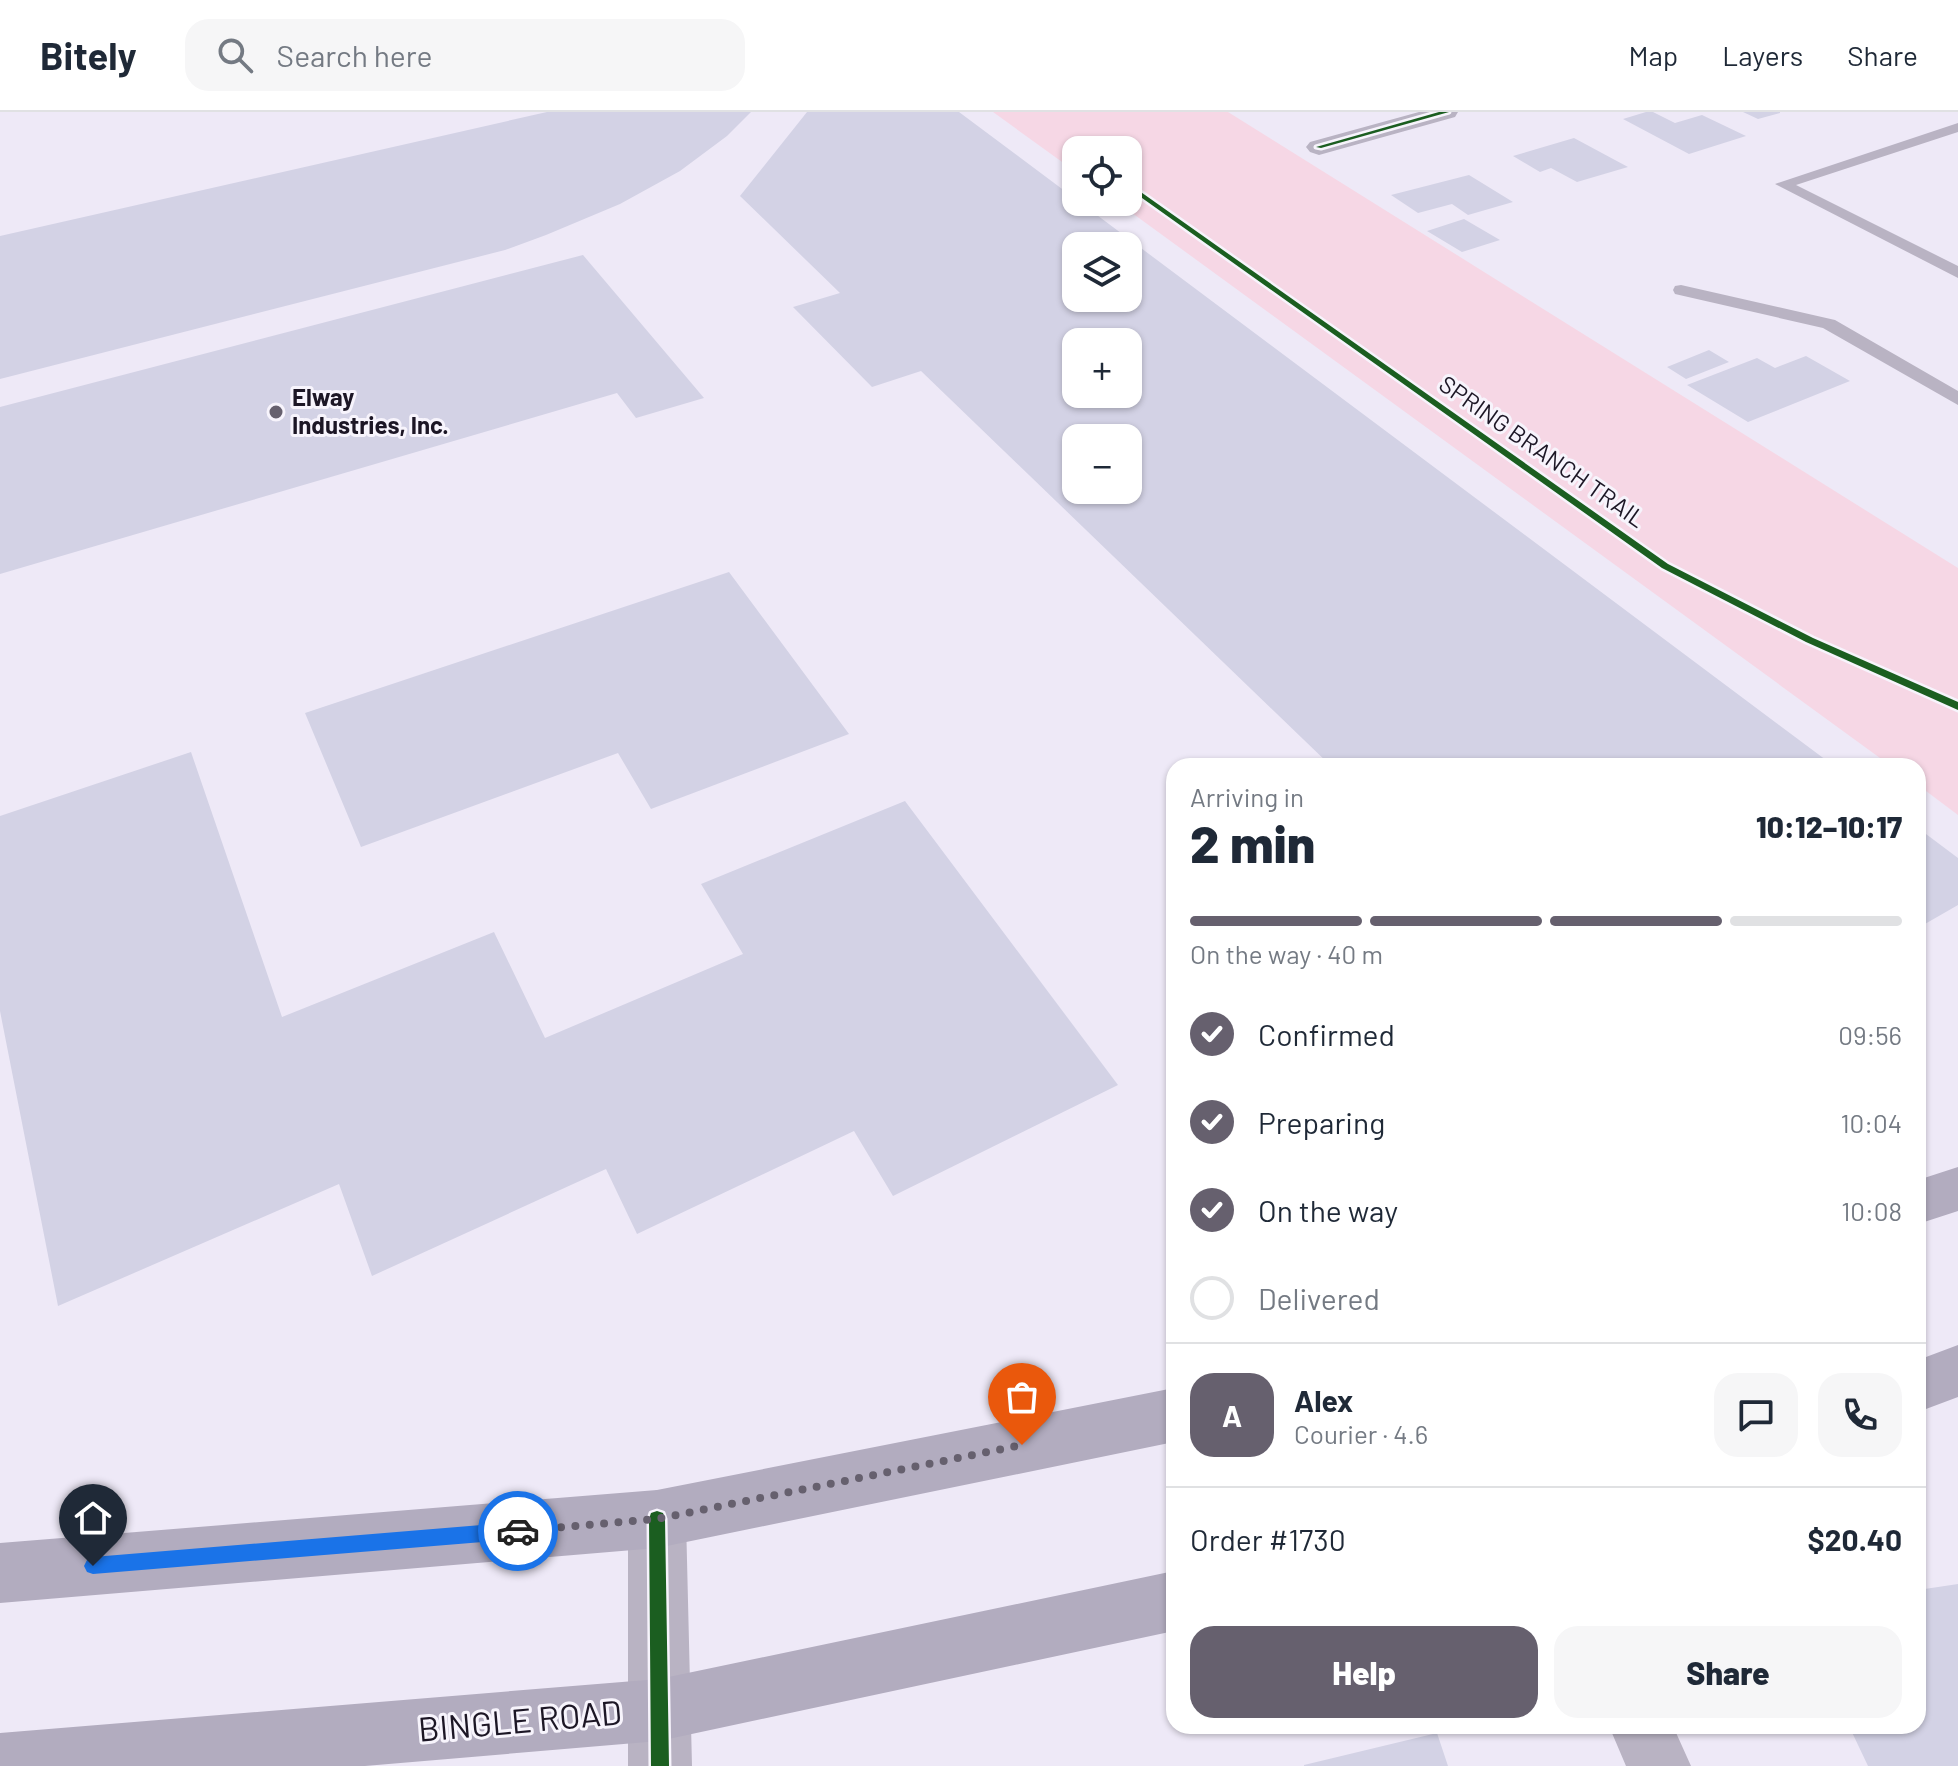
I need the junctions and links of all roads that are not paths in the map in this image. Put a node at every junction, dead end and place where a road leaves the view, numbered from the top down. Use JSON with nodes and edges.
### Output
{"nodes":[{"id":1,"x":1446,"y":112,"type":"edge"},
{"id":2,"x":1958,"y":127,"type":"edge"},
{"id":3,"x":1319,"y":147,"type":"dead end"},
{"id":4,"x":1902,"y":229,"type":"dead end"},
{"id":5,"x":1884,"y":236,"type":"junction"},
{"id":6,"x":1958,"y":257,"type":"edge"},
{"id":7,"x":1940,"y":264,"type":"junction"},
{"id":8,"x":1958,"y":273,"type":"edge"},
{"id":9,"x":1681,"y":290,"type":"dead end"},
{"id":10,"x":1958,"y":399,"type":"edge"},
{"id":11,"x":1958,"y":1189,"type":"edge"},
{"id":12,"x":1926,"y":1199,"type":"edge"},
{"id":13,"x":1958,"y":1371,"type":"edge"},
{"id":14,"x":1926,"y":1383,"type":"edge"},
{"id":15,"x":1166,"y":1417,"type":"edge"},
{"id":16,"x":657,"y":1519,"type":"junction"},
{"id":17,"x":0,"y":1573,"type":"edge"},
{"id":18,"x":1166,"y":1603,"type":"edge"},
{"id":19,"x":1644,"y":1734,"type":"edge"},
{"id":20,"x":660,"y":1738,"type":"edge"},
{"id":21,"x":0,"y":1765,"type":"edge"},
{"id":22,"x":1659,"y":1766,"type":"edge"}],
"edges":[{"from":1,"to":3,"type":"street"},
{"from":2,"to":5,"type":"lane"},
{"from":4,"to":5,"type":"lane"},
{"from":5,"to":7,"type":"lane"},
{"from":6,"to":7,"type":"lane"},
{"from":7,"to":8,"type":"lane"},
{"from":9,"to":10,"type":"lane"},
{"from":11,"to":12,"type":"main road"},
{"from":13,"to":14,"type":"main road"},
{"from":15,"to":16,"type":"main road"},
{"from":16,"to":17,"type":"main road"},
{"from":16,"to":20,"type":"street"},
{"from":18,"to":20,"type":"main road","name":"BINGLE ROAD"},
{"from":19,"to":22,"type":"street"},
{"from":20,"to":21,"type":"main road","name":"BINGLE ROAD"}]}
